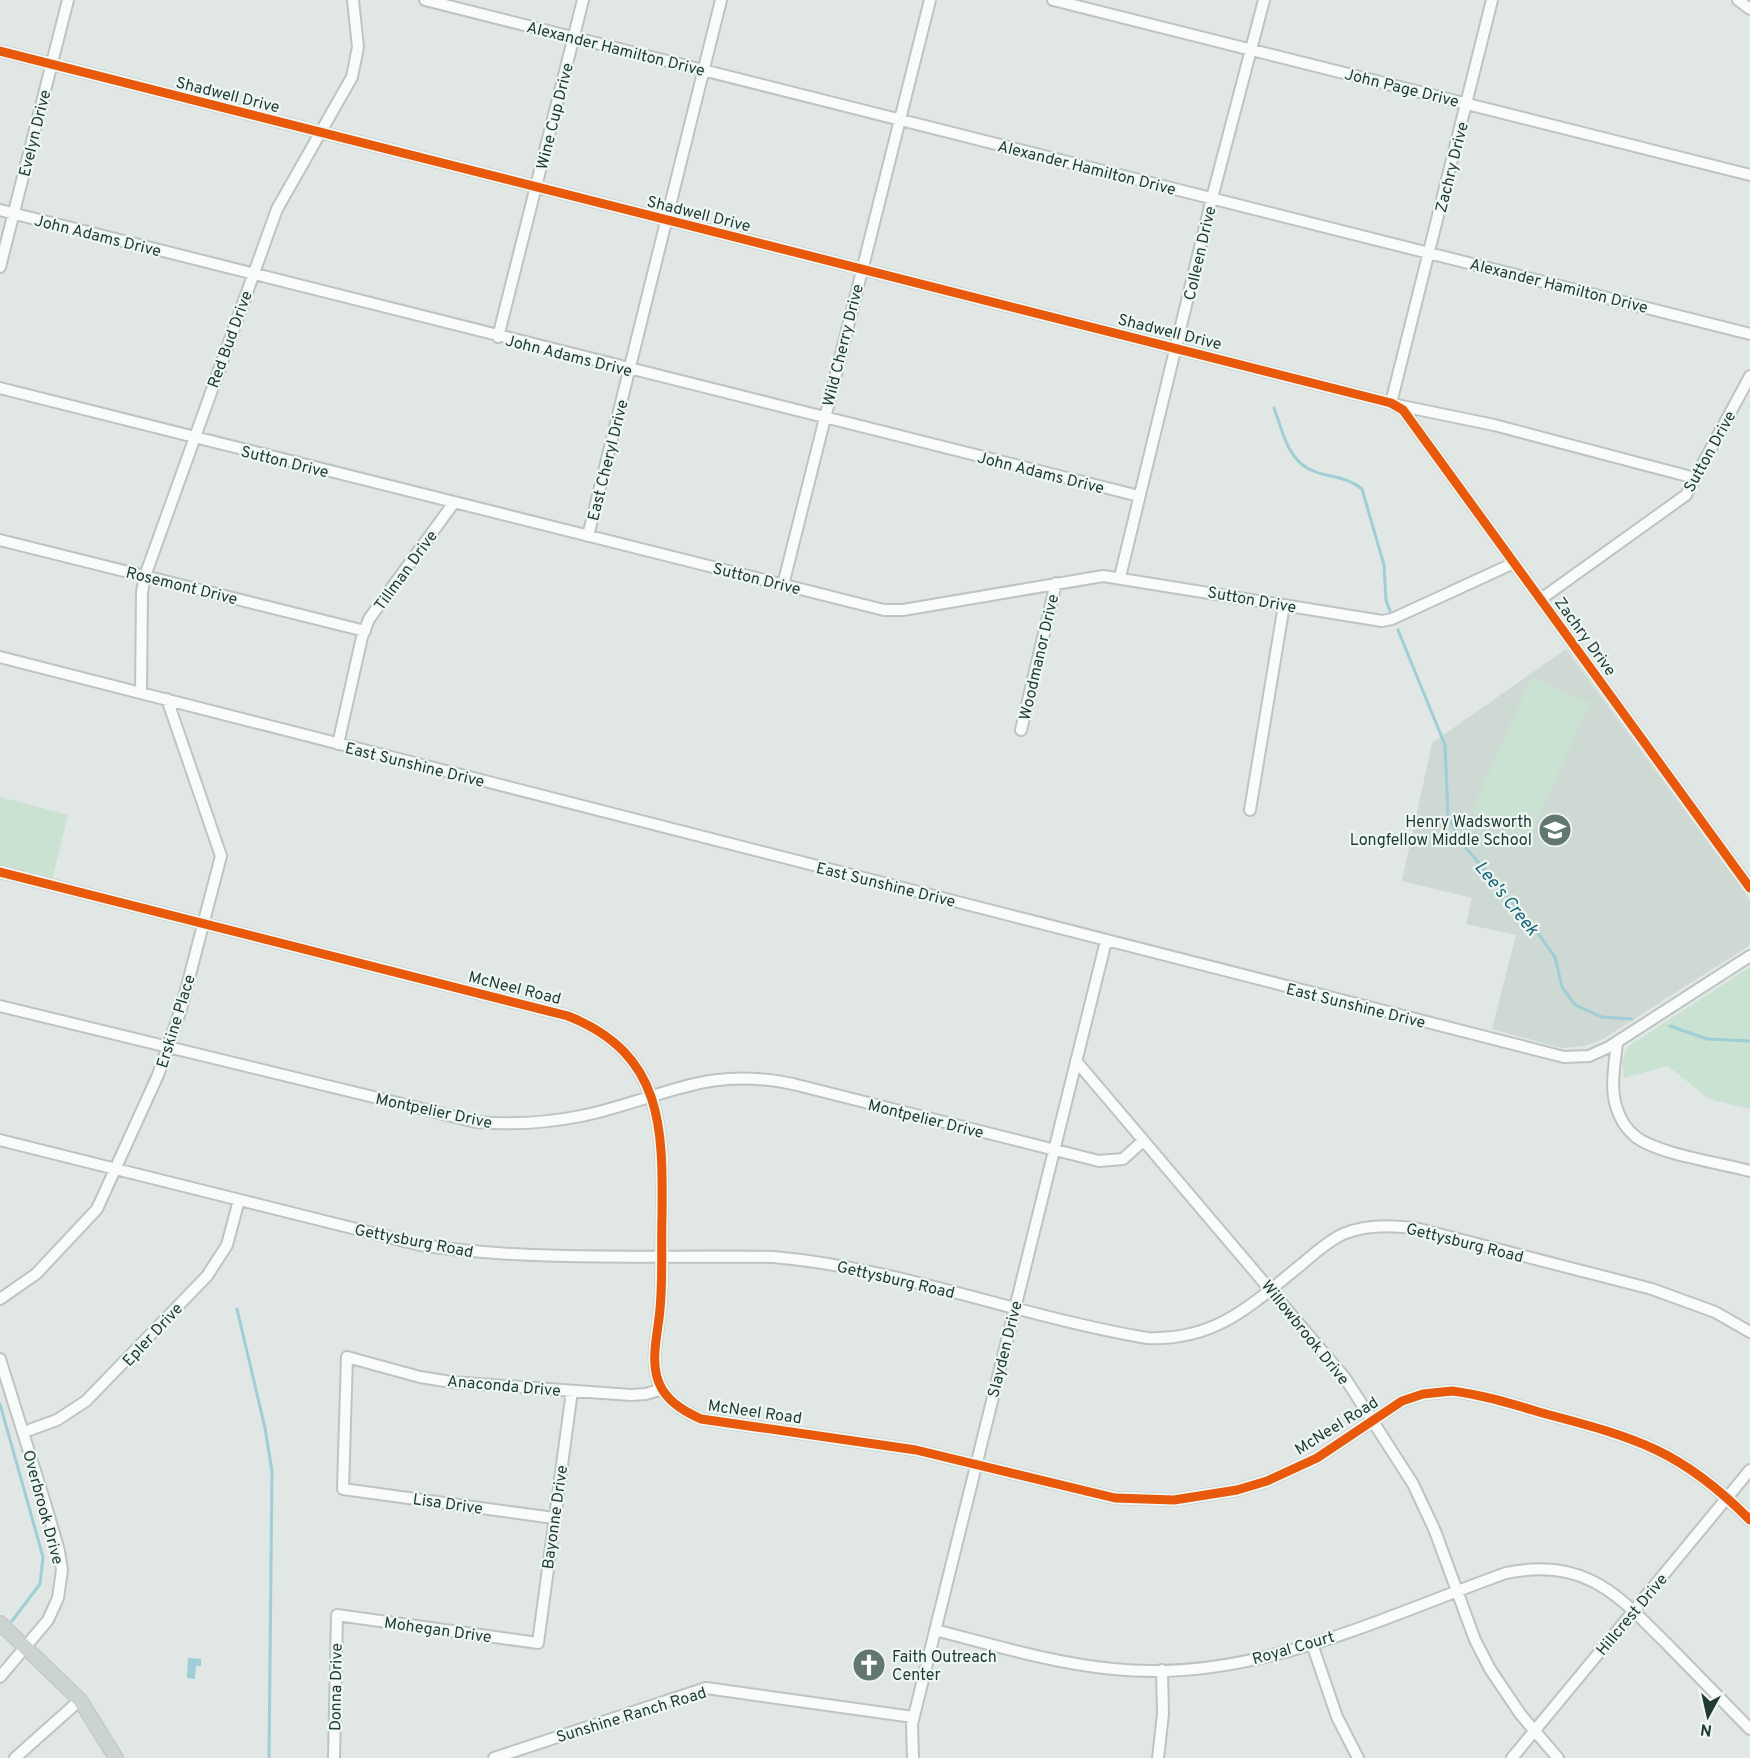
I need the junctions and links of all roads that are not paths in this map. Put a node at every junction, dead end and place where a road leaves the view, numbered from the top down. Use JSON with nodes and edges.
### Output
{"nodes":[{"id":1,"x":68,"y":0,"type":"edge"},
{"id":2,"x":353,"y":0,"type":"edge"},
{"id":3,"x":425,"y":0,"type":"edge"},
{"id":4,"x":583,"y":0,"type":"edge"},
{"id":5,"x":721,"y":0,"type":"edge"},
{"id":6,"x":930,"y":0,"type":"edge"},
{"id":7,"x":1053,"y":0,"type":"edge"},
{"id":8,"x":1263,"y":0,"type":"edge"},
{"id":9,"x":1492,"y":0,"type":"edge"},
{"id":10,"x":1738,"y":0,"type":"edge"},
{"id":11,"x":1750,"y":9,"type":"edge"},
{"id":12,"x":574,"y":38,"type":"junction"},
{"id":13,"x":1250,"y":49,"type":"junction"},
{"id":14,"x":0,"y":51,"type":"edge"},
{"id":15,"x":52,"y":64,"type":"junction"},
{"id":16,"x":704,"y":70,"type":"junction"},
{"id":17,"x":1467,"y":103,"type":"junction"},
{"id":18,"x":900,"y":120,"type":"junction"},
{"id":19,"x":319,"y":132,"type":"junction"},
{"id":20,"x":1750,"y":175,"type":"edge"},
{"id":21,"x":537,"y":188,"type":"junction"},
{"id":22,"x":1212,"y":198,"type":"junction"},
{"id":23,"x":0,"y":210,"type":"edge"},
{"id":24,"x":13,"y":214,"type":"junction"},
{"id":25,"x":666,"y":220,"type":"junction"},
{"id":26,"x":1429,"y":253,"type":"junction"},
{"id":27,"x":0,"y":267,"type":"edge"},
{"id":28,"x":861,"y":268,"type":"junction"},
{"id":29,"x":253,"y":274,"type":"junction"},
{"id":30,"x":1750,"y":334,"type":"edge"},
{"id":31,"x":498,"y":337,"type":"junction"},
{"id":32,"x":1176,"y":349,"type":"junction"},
{"id":33,"x":630,"y":370,"type":"junction"},
{"id":34,"x":1750,"y":376,"type":"edge"},
{"id":35,"x":0,"y":388,"type":"edge"},
{"id":36,"x":1392,"y":403,"type":"junction"},
{"id":37,"x":824,"y":419,"type":"junction"},
{"id":38,"x":194,"y":438,"type":"junction"},
{"id":39,"x":1695,"y":478,"type":"junction"},
{"id":40,"x":1139,"y":496,"type":"junction"},
{"id":41,"x":453,"y":504,"type":"junction"},
{"id":42,"x":588,"y":536,"type":"junction"},
{"id":43,"x":0,"y":540,"type":"edge"},
{"id":44,"x":1514,"y":563,"type":"junction"},
{"id":45,"x":145,"y":576,"type":"junction"},
{"id":46,"x":1119,"y":577,"type":"junction"},
{"id":47,"x":1056,"y":583,"type":"junction"},
{"id":48,"x":783,"y":585,"type":"junction"},
{"id":49,"x":1541,"y":599,"type":"junction"},
{"id":50,"x":1284,"y":605,"type":"junction"},
{"id":51,"x":365,"y":631,"type":"junction"},
{"id":52,"x":0,"y":657,"type":"edge"},
{"id":53,"x":141,"y":693,"type":"junction"},
{"id":54,"x":167,"y":699,"type":"junction"},
{"id":55,"x":1021,"y":730,"type":"dead end"},
{"id":56,"x":338,"y":744,"type":"junction"},
{"id":57,"x":1250,"y":810,"type":"dead end"},
{"id":58,"x":0,"y":872,"type":"edge"},
{"id":59,"x":1750,"y":888,"type":"edge"},
{"id":60,"x":203,"y":924,"type":"junction"},
{"id":61,"x":1106,"y":941,"type":"junction"},
{"id":62,"x":1750,"y":957,"type":"edge"},
{"id":63,"x":0,"y":1006,"type":"edge"},
{"id":64,"x":1617,"y":1042,"type":"junction"},
{"id":65,"x":169,"y":1047,"type":"junction"},
{"id":66,"x":1076,"y":1060,"type":"junction"},
{"id":67,"x":651,"y":1095,"type":"junction"},
{"id":68,"x":0,"y":1140,"type":"edge"},
{"id":69,"x":1143,"y":1141,"type":"junction"},
{"id":70,"x":1053,"y":1150,"type":"junction"},
{"id":71,"x":117,"y":1168,"type":"junction"},
{"id":72,"x":1750,"y":1171,"type":"edge"},
{"id":73,"x":239,"y":1200,"type":"junction"},
{"id":74,"x":661,"y":1256,"type":"junction"},
{"id":75,"x":1271,"y":1289,"type":"junction"},
{"id":76,"x":0,"y":1299,"type":"edge"},
{"id":77,"x":1015,"y":1307,"type":"junction"},
{"id":78,"x":1750,"y":1332,"type":"edge"},
{"id":79,"x":0,"y":1359,"type":"edge"},
{"id":80,"x":662,"y":1389,"type":"junction"},
{"id":81,"x":572,"y":1390,"type":"junction"},
{"id":82,"x":1374,"y":1420,"type":"junction"},
{"id":83,"x":24,"y":1431,"type":"junction"},
{"id":84,"x":976,"y":1464,"type":"junction"},
{"id":85,"x":1750,"y":1470,"type":"edge"},
{"id":86,"x":343,"y":1489,"type":"joint"},
{"id":87,"x":1727,"y":1497,"type":"junction"},
{"id":88,"x":554,"y":1518,"type":"junction"},
{"id":89,"x":1750,"y":1520,"type":"edge"},
{"id":90,"x":1457,"y":1592,"type":"junction"},
{"id":91,"x":1634,"y":1611,"type":"junction"},
{"id":92,"x":337,"y":1615,"type":"joint"},
{"id":93,"x":0,"y":1623,"type":"edge"},
{"id":94,"x":935,"y":1630,"type":"junction"},
{"id":95,"x":538,"y":1643,"type":"joint"},
{"id":96,"x":1312,"y":1644,"type":"junction"},
{"id":97,"x":26,"y":1647,"type":"junction"},
{"id":98,"x":1162,"y":1670,"type":"junction"},
{"id":99,"x":0,"y":1677,"type":"edge"},
{"id":100,"x":80,"y":1700,"type":"junction"},
{"id":101,"x":914,"y":1717,"type":"junction"},
{"id":102,"x":1750,"y":1729,"type":"edge"},
{"id":103,"x":1534,"y":1731,"type":"junction"},
{"id":104,"x":15,"y":1758,"type":"edge"},
{"id":105,"x":116,"y":1758,"type":"edge"},
{"id":106,"x":334,"y":1758,"type":"edge"},
{"id":107,"x":494,"y":1758,"type":"edge"},
{"id":108,"x":913,"y":1758,"type":"edge"},
{"id":109,"x":1158,"y":1758,"type":"edge"},
{"id":110,"x":1358,"y":1758,"type":"edge"},
{"id":111,"x":1512,"y":1758,"type":"edge"},
{"id":112,"x":1558,"y":1758,"type":"edge"}],
"edges":[{"from":1,"to":15,"type":"street","name":"Evelyn Drive"},
{"from":2,"to":19,"type":"street","name":"Red Bud Drive"},
{"from":3,"to":12,"type":"street","name":"Alexander Hamilton Drive"},
{"from":4,"to":12,"type":"street","name":"Wine Cup Drive"},
{"from":5,"to":16,"type":"street","name":"East Cheryl Drive"},
{"from":6,"to":18,"type":"street","name":"Wild Cherry Drive"},
{"from":7,"to":13,"type":"street","name":"John Page Drive"},
{"from":8,"to":13,"type":"street","name":"Colleen Drive"},
{"from":9,"to":17,"type":"street","name":"Zachry Drive"},
{"from":10,"to":11,"type":"street"},
{"from":12,"to":16,"type":"street","name":"Alexander Hamilton Drive"},
{"from":12,"to":21,"type":"street","name":"Wine Cup Drive"},
{"from":13,"to":17,"type":"street","name":"John Page Drive"},
{"from":13,"to":22,"type":"street","name":"Colleen Drive"},
{"from":14,"to":15,"type":"street","name":"Shadwell Drive"},
{"from":15,"to":19,"type":"street","name":"Shadwell Drive"},
{"from":15,"to":24,"type":"street","name":"Evelyn Drive"},
{"from":16,"to":18,"type":"street","name":"Alexander Hamilton Drive"},
{"from":16,"to":25,"type":"street","name":"East Cheryl Drive"},
{"from":17,"to":20,"type":"street","name":"John Page Drive"},
{"from":17,"to":26,"type":"street","name":"Zachry Drive"},
{"from":18,"to":22,"type":"street","name":"Alexander Hamilton Drive"},
{"from":18,"to":28,"type":"street","name":"Wild Cherry Drive"},
{"from":19,"to":21,"type":"street","name":"Shadwell Drive"},
{"from":19,"to":29,"type":"street","name":"Red Bud Drive"},
{"from":21,"to":25,"type":"street","name":"Shadwell Drive"},
{"from":21,"to":31,"type":"street","name":"Wine Cup Drive"},
{"from":22,"to":26,"type":"street","name":"Alexander Hamilton Drive"},
{"from":22,"to":32,"type":"street","name":"Colleen Drive"},
{"from":23,"to":24,"type":"street","name":"John Adams Drive"},
{"from":24,"to":27,"type":"street","name":"Evelyn Drive"},
{"from":24,"to":29,"type":"street","name":"John Adams Drive"},
{"from":25,"to":28,"type":"street","name":"Shadwell Drive"},
{"from":25,"to":33,"type":"street","name":"East Cheryl Drive"},
{"from":26,"to":30,"type":"street","name":"Alexander Hamilton Drive"},
{"from":26,"to":36,"type":"street","name":"Zachry Drive"},
{"from":28,"to":32,"type":"street","name":"Shadwell Drive"},
{"from":28,"to":37,"type":"street","name":"Wild Cherry Drive"},
{"from":29,"to":31,"type":"street","name":"John Adams Drive"},
{"from":29,"to":38,"type":"street","name":"Red Bud Drive"},
{"from":31,"to":33,"type":"street","name":"John Adams Drive"},
{"from":32,"to":36,"type":"street","name":"Shadwell Drive"},
{"from":32,"to":40,"type":"street","name":"Colleen Drive"},
{"from":33,"to":37,"type":"street","name":"John Adams Drive"},
{"from":33,"to":42,"type":"street","name":"East Cheryl Drive"},
{"from":34,"to":39,"type":"street","name":"Sutton Drive"},
{"from":35,"to":38,"type":"street","name":"Sutton Drive"},
{"from":36,"to":39,"type":"street","name":"Shadwell Drive"},
{"from":36,"to":44,"type":"street","name":"Zachry Drive"},
{"from":37,"to":40,"type":"street","name":"John Adams Drive"},
{"from":37,"to":48,"type":"street","name":"Wild Cherry Drive"},
{"from":38,"to":41,"type":"street","name":"Sutton Drive"},
{"from":38,"to":45,"type":"street","name":"Red Bud Drive"},
{"from":39,"to":49,"type":"street","name":"Sutton Drive"},
{"from":40,"to":46,"type":"street","name":"Colleen Drive"},
{"from":41,"to":42,"type":"street","name":"Sutton Drive"},
{"from":41,"to":51,"type":"street","name":"Tillman Drive"},
{"from":42,"to":48,"type":"street","name":"Sutton Drive"},
{"from":43,"to":45,"type":"street","name":"Rosemont Drive"},
{"from":44,"to":49,"type":"street","name":"Zachry Drive"},
{"from":44,"to":50,"type":"street","name":"Sutton Drive"},
{"from":45,"to":51,"type":"street","name":"Rosemont Drive"},
{"from":45,"to":53,"type":"street","name":"Red Bud Drive"},
{"from":46,"to":47,"type":"street","name":"Sutton Drive"},
{"from":46,"to":50,"type":"street","name":"Sutton Drive"},
{"from":47,"to":48,"type":"street","name":"Sutton Drive"},
{"from":47,"to":55,"type":"street","name":"Woodmanor Drive"},
{"from":49,"to":59,"type":"street","name":"Zachry Drive"},
{"from":50,"to":57,"type":"street"},
{"from":51,"to":56,"type":"street","name":"Tillman Drive"},
{"from":52,"to":53,"type":"street","name":"East Sunshine Drive"},
{"from":53,"to":54,"type":"street","name":"East Sunshine Drive"},
{"from":54,"to":56,"type":"street","name":"East Sunshine Drive"},
{"from":54,"to":60,"type":"street","name":"Erskine Place"},
{"from":56,"to":61,"type":"street","name":"East Sunshine Drive"},
{"from":58,"to":60,"type":"street","name":"McNeel Road"},
{"from":60,"to":65,"type":"street","name":"Erskine Place"},
{"from":60,"to":67,"type":"street","name":"McNeel Road"},
{"from":61,"to":64,"type":"street","name":"East Sunshine Drive"},
{"from":61,"to":66,"type":"street","name":"Slayden Drive"},
{"from":62,"to":64,"type":"street","name":"East Sunshine Drive"},
{"from":63,"to":65,"type":"street","name":"Montpelier Drive"},
{"from":64,"to":72,"type":"street"},
{"from":65,"to":67,"type":"street","name":"Montpelier Drive"},
{"from":65,"to":71,"type":"street","name":"Erskine Place"},
{"from":66,"to":69,"type":"street","name":"Willowbrook Drive"},
{"from":66,"to":70,"type":"street","name":"Slayden Drive"},
{"from":67,"to":70,"type":"street","name":"Montpelier Drive"},
{"from":67,"to":74,"type":"street","name":"McNeel Road"},
{"from":68,"to":71,"type":"street","name":"Gettysburg Road"},
{"from":69,"to":70,"type":"street","name":"Montpelier Drive"},
{"from":69,"to":75,"type":"street","name":"Willowbrook Drive"},
{"from":70,"to":77,"type":"street","name":"Slayden Drive"},
{"from":71,"to":73,"type":"street","name":"Gettysburg Road"},
{"from":71,"to":76,"type":"street","name":"Erskine Place"},
{"from":73,"to":74,"type":"street","name":"Gettysburg Road"},
{"from":73,"to":83,"type":"street","name":"Epler Drive"},
{"from":74,"to":77,"type":"street","name":"Gettysburg Road"},
{"from":74,"to":80,"type":"street","name":"McNeel Road"},
{"from":75,"to":77,"type":"street","name":"Gettysburg Road"},
{"from":75,"to":78,"type":"street","name":"Gettysburg Road"},
{"from":75,"to":82,"type":"street","name":"Willowbrook Drive"},
{"from":77,"to":84,"type":"street","name":"Slayden Drive"},
{"from":79,"to":83,"type":"street","name":"Overbrook Drive"},
{"from":80,"to":81,"type":"street","name":"Anaconda Drive"},
{"from":80,"to":84,"type":"street","name":"McNeel Road"},
{"from":81,"to":86,"type":"street","name":"Anaconda Drive"},
{"from":81,"to":88,"type":"street","name":"Bayonne Drive"},
{"from":82,"to":84,"type":"street","name":"McNeel Road"},
{"from":82,"to":87,"type":"street","name":"McNeel Road"},
{"from":82,"to":90,"type":"street","name":"Willowbrook Drive"},
{"from":83,"to":97,"type":"street","name":"Overbrook Drive"},
{"from":84,"to":94,"type":"street","name":"Slayden Drive"},
{"from":85,"to":87,"type":"street","name":"Hillcrest Drive"},
{"from":86,"to":88,"type":"street","name":"Lisa Drive"},
{"from":87,"to":89,"type":"street","name":"McNeel Road"},
{"from":87,"to":91,"type":"street","name":"Hillcrest Drive"},
{"from":88,"to":95,"type":"street","name":"Bayonne Drive"},
{"from":90,"to":91,"type":"street","name":"Royal Court"},
{"from":90,"to":96,"type":"street","name":"Royal Court"},
{"from":90,"to":103,"type":"street","name":"Willowbrook Drive"},
{"from":91,"to":102,"type":"street","name":"Royal Court"},
{"from":91,"to":103,"type":"street","name":"Hillcrest Drive"},
{"from":92,"to":95,"type":"street","name":"Mohegan Drive"},
{"from":92,"to":106,"type":"street","name":"Donna Drive"},
{"from":93,"to":97,"type":"main road"},
{"from":94,"to":98,"type":"street","name":"Royal Court"},
{"from":94,"to":101,"type":"street","name":"Slayden Drive"},
{"from":96,"to":98,"type":"street","name":"Royal Court"},
{"from":96,"to":110,"type":"street"},
{"from":97,"to":99,"type":"street","name":"Overbrook Drive"},
{"from":97,"to":100,"type":"main road"},
{"from":98,"to":109,"type":"street"},
{"from":100,"to":104,"type":"street"},
{"from":100,"to":105,"type":"main road"},
{"from":101,"to":107,"type":"street","name":"Sunshine Ranch Road"},
{"from":101,"to":108,"type":"street","name":"Slayden Drive"},
{"from":103,"to":111,"type":"street","name":"Hillcrest Drive"},
{"from":103,"to":112,"type":"street","name":"Willowbrook Drive"}]}
